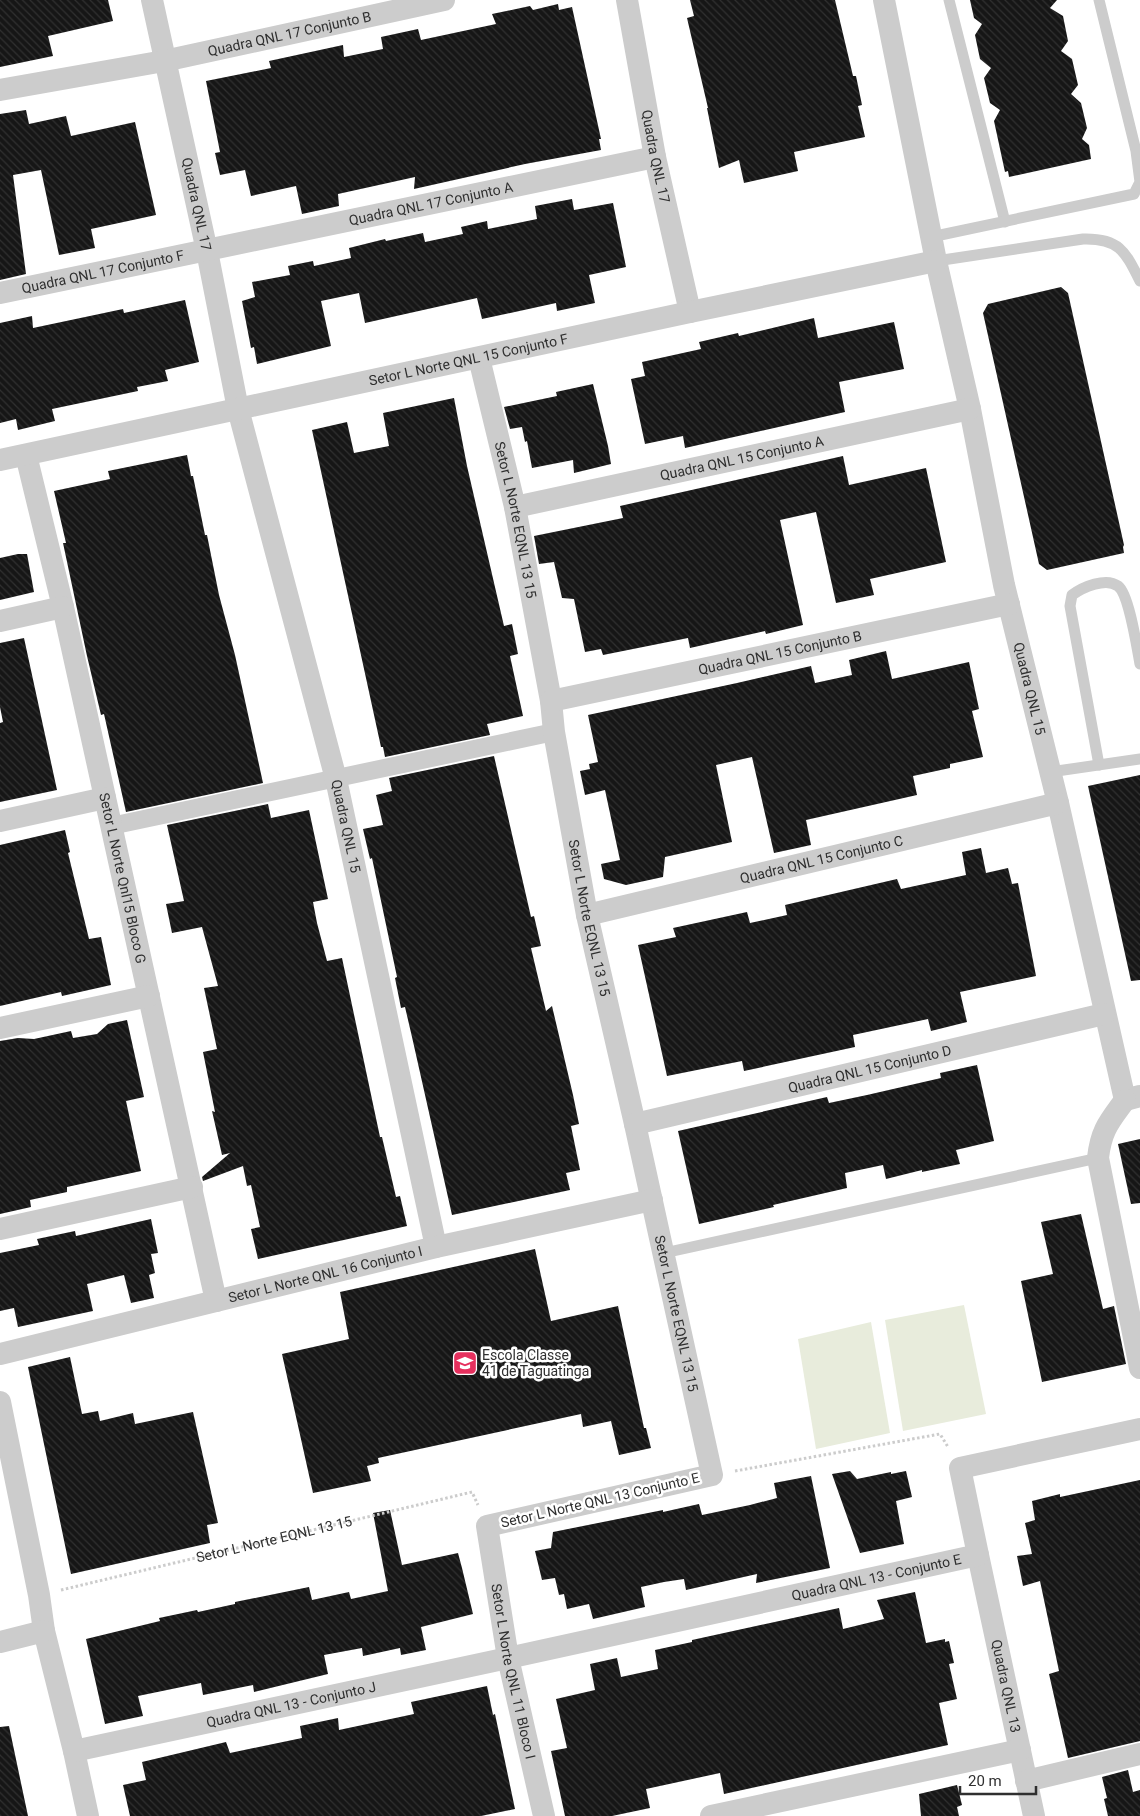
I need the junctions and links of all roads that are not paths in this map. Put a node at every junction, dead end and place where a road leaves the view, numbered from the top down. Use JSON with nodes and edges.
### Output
{"nodes":[{"id":1,"x":152,"y":0,"type":"edge"},
{"id":2,"x":444,"y":0,"type":"edge"},
{"id":3,"x":627,"y":0,"type":"edge"},
{"id":4,"x":884,"y":0,"type":"edge"},
{"id":5,"x":949,"y":0,"type":"edge"},
{"id":6,"x":1099,"y":0,"type":"edge"},
{"id":7,"x":164,"y":61,"type":"junction"},
{"id":8,"x":0,"y":90,"type":"edge"},
{"id":9,"x":655,"y":157,"type":"junction"},
{"id":10,"x":1005,"y":222,"type":"junction"},
{"id":11,"x":931,"y":237,"type":"junction"},
{"id":12,"x":207,"y":251,"type":"junction"},
{"id":13,"x":936,"y":261,"type":"junction"},
{"id":14,"x":1140,"y":281,"type":"edge"},
{"id":15,"x":0,"y":293,"type":"edge"},
{"id":16,"x":690,"y":312,"type":"junction"},
{"id":17,"x":479,"y":358,"type":"junction"},
{"id":18,"x":970,"y":409,"type":"junction"},
{"id":19,"x":238,"y":410,"type":"junction"},
{"id":20,"x":26,"y":454,"type":"junction"},
{"id":21,"x":0,"y":460,"type":"edge"},
{"id":22,"x":515,"y":507,"type":"junction"},
{"id":23,"x":1009,"y":604,"type":"junction"},
{"id":24,"x":63,"y":607,"type":"junction"},
{"id":25,"x":0,"y":621,"type":"edge"},
{"id":26,"x":1140,"y":664,"type":"edge"},
{"id":27,"x":551,"y":701,"type":"junction"},
{"id":28,"x":554,"y":732,"type":"junction"},
{"id":29,"x":1140,"y":759,"type":"edge"},
{"id":30,"x":1099,"y":765,"type":"junction"},
{"id":31,"x":1050,"y":772,"type":"junction"},
{"id":32,"x":336,"y":779,"type":"junction"},
{"id":33,"x":105,"y":798,"type":"junction"},
{"id":34,"x":1058,"y":803,"type":"junction"},
{"id":35,"x":0,"y":821,"type":"edge"},
{"id":36,"x":111,"y":826,"type":"junction"},
{"id":37,"x":587,"y":915,"type":"junction"},
{"id":38,"x":149,"y":996,"type":"junction"},
{"id":39,"x":1104,"y":1014,"type":"junction"},
{"id":40,"x":0,"y":1028,"type":"edge"},
{"id":41,"x":1132,"y":1098,"type":"edge"},
{"id":42,"x":635,"y":1124,"type":"junction"},
{"id":43,"x":1098,"y":1158,"type":"junction"},
{"id":44,"x":192,"y":1187,"type":"junction"},
{"id":45,"x":652,"y":1200,"type":"junction"},
{"id":46,"x":0,"y":1229,"type":"edge"},
{"id":47,"x":436,"y":1247,"type":"junction"},
{"id":48,"x":664,"y":1253,"type":"junction"},
{"id":49,"x":216,"y":1301,"type":"junction"},
{"id":50,"x":0,"y":1354,"type":"edge"},
{"id":51,"x":1140,"y":1368,"type":"edge"},
{"id":52,"x":0,"y":1402,"type":"edge"},
{"id":53,"x":1140,"y":1429,"type":"edge"},
{"id":54,"x":712,"y":1475,"type":"joint"},
{"id":55,"x":488,"y":1526,"type":"joint"},
{"id":56,"x":978,"y":1555,"type":"junction"},
{"id":57,"x":44,"y":1631,"type":"junction"},
{"id":58,"x":0,"y":1642,"type":"edge"},
{"id":59,"x":508,"y":1658,"type":"junction"},
{"id":60,"x":1020,"y":1750,"type":"junction"},
{"id":61,"x":74,"y":1751,"type":"junction"},
{"id":62,"x":1140,"y":1754,"type":"edge"},
{"id":63,"x":1026,"y":1781,"type":"junction"},
{"id":64,"x":88,"y":1816,"type":"edge"},
{"id":65,"x":544,"y":1816,"type":"edge"},
{"id":66,"x":711,"y":1816,"type":"edge"},
{"id":67,"x":1034,"y":1816,"type":"edge"}],
"edges":[{"from":1,"to":7,"type":"street","name":"Quadra QNL 17"},
{"from":2,"to":7,"type":"street","name":"Quadra QNL 17 Conjunto B"},
{"from":3,"to":9,"type":"street","name":"Quadra QNL 17"},
{"from":4,"to":11,"type":"street"},
{"from":5,"to":10,"type":"lane"},
{"from":6,"to":10,"type":"lane"},
{"from":7,"to":8,"type":"street","name":"Quadra QNL 17 Conjunto B"},
{"from":7,"to":12,"type":"street","name":"Quadra QNL 17"},
{"from":9,"to":12,"type":"street","name":"Quadra QNL 17 Conjunto A"},
{"from":9,"to":16,"type":"street","name":"Quadra QNL 17"},
{"from":10,"to":11,"type":"lane"},
{"from":11,"to":13,"type":"street"},
{"from":12,"to":15,"type":"street","name":"Quadra QNL 17 Conjunto F"},
{"from":12,"to":19,"type":"street","name":"Quadra QNL 17"},
{"from":13,"to":14,"type":"lane"},
{"from":13,"to":16,"type":"street","name":"Setor L Norte QNL 15 Conjunto F"},
{"from":13,"to":18,"type":"street","name":"Quadra QNL 15"},
{"from":16,"to":17,"type":"street","name":"Setor L Norte QNL 15 Conjunto F"},
{"from":17,"to":19,"type":"street","name":"Setor L Norte QNL 15 Conjunto F"},
{"from":17,"to":22,"type":"street","name":"Setor L Norte EQNL 13 15"},
{"from":18,"to":22,"type":"street","name":"Quadra QNL 15 Conjunto A"},
{"from":18,"to":23,"type":"street","name":"Quadra QNL 15"},
{"from":19,"to":20,"type":"street","name":"Setor L Norte QNL 15 Conjunto F"},
{"from":19,"to":32,"type":"street","name":"Quadra QNL 15"},
{"from":20,"to":21,"type":"street","name":"Setor L Norte QNL 15 Conjunto F"},
{"from":20,"to":24,"type":"street","name":"Setor L Norte Qnl15 Bloco G"},
{"from":22,"to":27,"type":"street","name":"Setor L Norte EQNL 13 15"},
{"from":23,"to":27,"type":"street","name":"Quadra QNL 15 Conjunto B"},
{"from":23,"to":31,"type":"street","name":"Quadra QNL 15"},
{"from":24,"to":25,"type":"street"},
{"from":24,"to":33,"type":"street","name":"Setor L Norte Qnl15 Bloco G"},
{"from":26,"to":30,"type":"lane"},
{"from":27,"to":28,"type":"street","name":"Setor L Norte EQNL 13 15"},
{"from":28,"to":32,"type":"street"},
{"from":28,"to":37,"type":"street","name":"Setor L Norte EQNL 13 15"},
{"from":29,"to":30,"type":"lane"},
{"from":30,"to":31,"type":"lane"},
{"from":31,"to":34,"type":"street","name":"Quadra QNL 15"},
{"from":32,"to":36,"type":"street"},
{"from":32,"to":47,"type":"street","name":"Quadra QNL 15"},
{"from":33,"to":35,"type":"street"},
{"from":33,"to":36,"type":"street","name":"Setor L Norte Qnl15 Bloco G"},
{"from":34,"to":37,"type":"street","name":"Quadra QNL 15 Conjunto C"},
{"from":34,"to":39,"type":"street","name":"Quadra QNL 15"},
{"from":36,"to":38,"type":"street","name":"Setor L Norte Qnl15 Bloco G"},
{"from":37,"to":42,"type":"street","name":"Setor L Norte EQNL 13 15"},
{"from":38,"to":40,"type":"street"},
{"from":38,"to":44,"type":"street","name":"Setor L Norte Qnl15 Bloco G"},
{"from":39,"to":41,"type":"street","name":"Quadra QNL 15"},
{"from":39,"to":42,"type":"street","name":"Quadra QNL 15 Conjunto D"},
{"from":41,"to":43,"type":"street"},
{"from":42,"to":45,"type":"street","name":"Setor L Norte EQNL 13 15"},
{"from":43,"to":48,"type":"lane"},
{"from":43,"to":51,"type":"street"},
{"from":44,"to":46,"type":"street"},
{"from":44,"to":49,"type":"street","name":"Setor L Norte Qnl15 Bloco G"},
{"from":45,"to":47,"type":"street","name":"Setor L Norte QNL 16 Conjunto I"},
{"from":45,"to":48,"type":"street","name":"Setor L Norte EQNL 13 15"},
{"from":47,"to":49,"type":"street","name":"Setor L Norte QNL 16 Conjunto I"},
{"from":48,"to":54,"type":"street","name":"Setor L Norte EQNL 13 15"},
{"from":49,"to":50,"type":"street","name":"Setor L Norte QNL 16 Conjunto I"},
{"from":52,"to":57,"type":"street"},
{"from":53,"to":56,"type":"street","name":"Quadra QNL 13 - Conjunto E"},
{"from":54,"to":55,"type":"street","name":"Setor L Norte QNL 13 Conjunto E"},
{"from":55,"to":59,"type":"street","name":"Setor L Norte QNL 11 Bloco I"},
{"from":56,"to":59,"type":"street","name":"Quadra QNL 13 - Conjunto E"},
{"from":56,"to":60,"type":"street","name":"Quadra QNL 13"},
{"from":57,"to":58,"type":"street"},
{"from":57,"to":61,"type":"street"},
{"from":59,"to":61,"type":"street","name":"Quadra QNL 13 - Conjunto J"},
{"from":59,"to":65,"type":"street","name":"Setor L Norte QNL 11 Bloco I"},
{"from":60,"to":63,"type":"street","name":"Quadra QNL 13"},
{"from":60,"to":66,"type":"street"},
{"from":61,"to":64,"type":"street"},
{"from":62,"to":63,"type":"street"},
{"from":63,"to":67,"type":"street","name":"Quadra QNL 13"}]}
